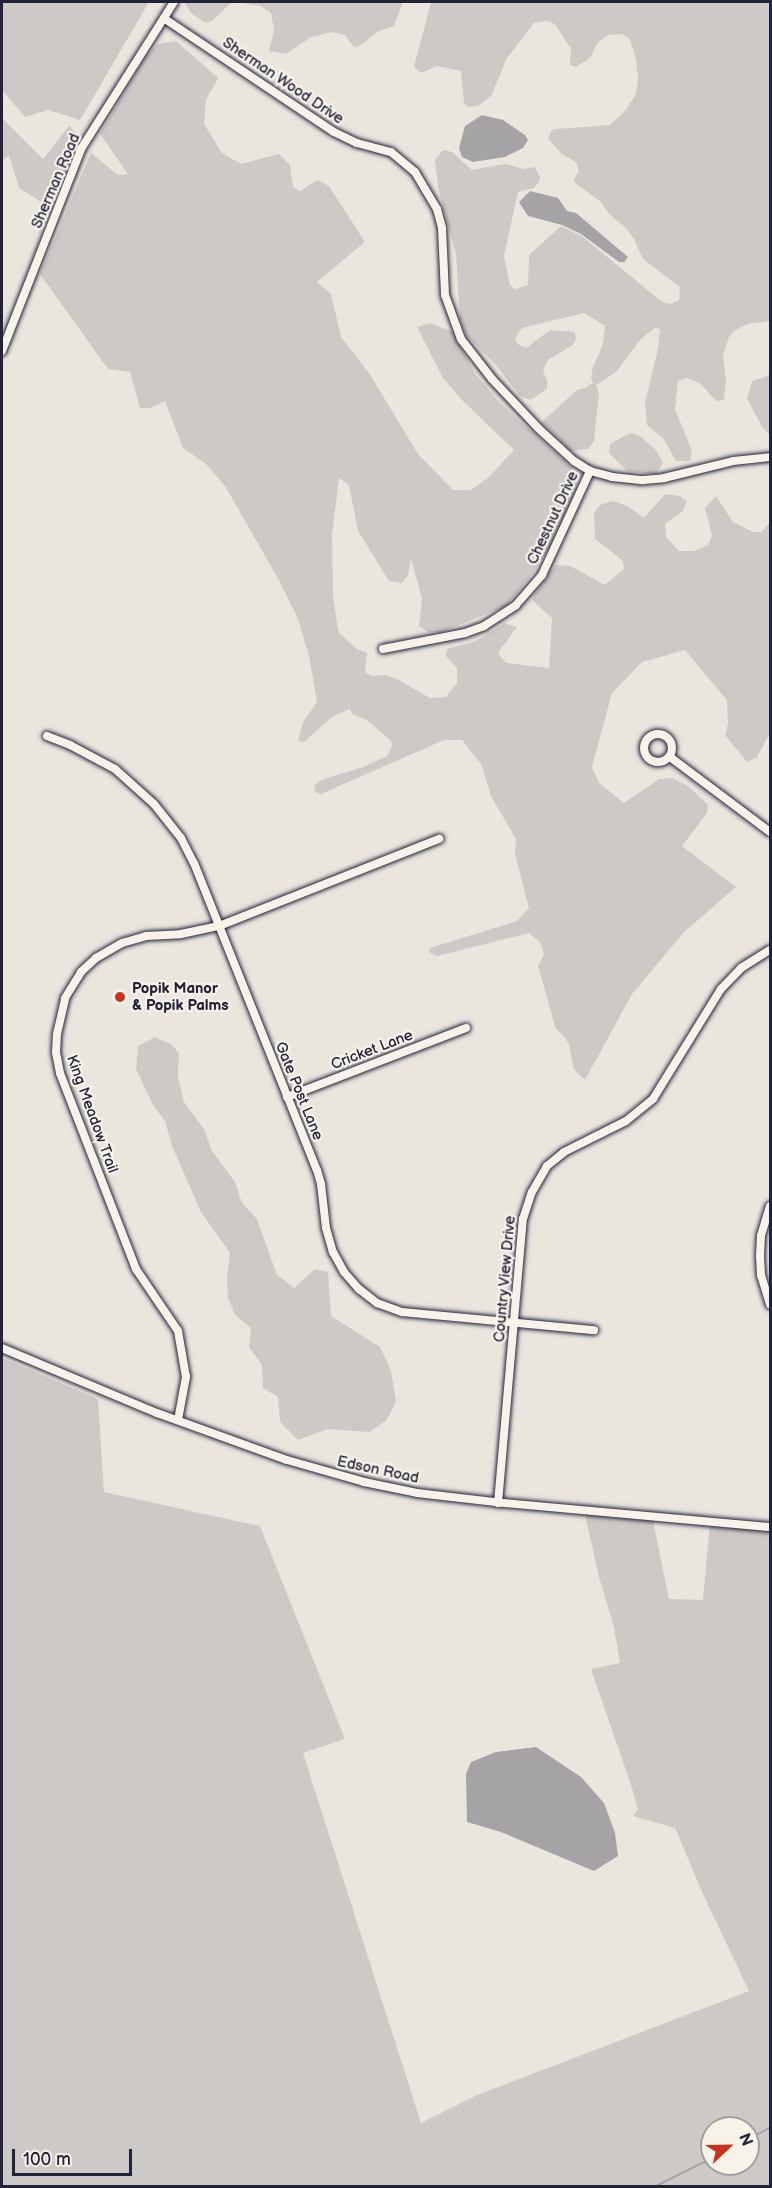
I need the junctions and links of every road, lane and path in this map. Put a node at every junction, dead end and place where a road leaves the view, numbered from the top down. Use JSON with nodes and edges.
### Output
{"nodes":[{"id":1,"x":174,"y":2,"type":"edge"},
{"id":2,"x":165,"y":19,"type":"junction"},
{"id":3,"x":2,"y":351,"type":"edge"},
{"id":4,"x":771,"y":457,"type":"edge"},
{"id":5,"x":590,"y":471,"type":"junction"},
{"id":6,"x":383,"y":649,"type":"dead end"},
{"id":7,"x":47,"y":736,"type":"dead end"},
{"id":8,"x":670,"y":757,"type":"dead end"},
{"id":9,"x":771,"y":832,"type":"edge"},
{"id":10,"x":439,"y":839,"type":"dead end"},
{"id":11,"x":219,"y":926,"type":"junction"},
{"id":12,"x":771,"y":950,"type":"edge"},
{"id":13,"x":466,"y":1028,"type":"dead end"},
{"id":14,"x":287,"y":1097,"type":"junction"},
{"id":15,"x":771,"y":1206,"type":"edge"},
{"id":16,"x":771,"y":1305,"type":"edge"},
{"id":17,"x":514,"y":1323,"type":"junction"},
{"id":18,"x":594,"y":1330,"type":"dead end"},
{"id":19,"x":2,"y":1348,"type":"edge"},
{"id":20,"x":178,"y":1420,"type":"junction"},
{"id":21,"x":498,"y":1503,"type":"junction"},
{"id":22,"x":771,"y":1527,"type":"edge"}],
"edges":[{"from":1,"to":2,"type":"street","name":"Sherman Road"},
{"from":2,"to":3,"type":"street","name":"Sherman Road"},
{"from":2,"to":5,"type":"street","name":"Sherman Wood Drive"},
{"from":4,"to":5,"type":"street","name":"Sherman Wood Drive"},
{"from":5,"to":6,"type":"street","name":"Chestnut Drive"},
{"from":7,"to":11,"type":"street","name":"Gate Post Lane"},
{"from":8,"to":9,"type":"street"},
{"from":10,"to":11,"type":"street","name":"King Meadow Trail"},
{"from":11,"to":14,"type":"street","name":"Gate Post Lane"},
{"from":11,"to":20,"type":"street","name":"King Meadow Trail"},
{"from":12,"to":17,"type":"street","name":"Country View Drive"},
{"from":13,"to":14,"type":"street","name":"Cricket Lane"},
{"from":14,"to":17,"type":"street","name":"Gate Post Lane"},
{"from":15,"to":16,"type":"street"},
{"from":17,"to":18,"type":"street","name":"Gate Post Lane"},
{"from":17,"to":21,"type":"street","name":"Country View Drive"},
{"from":19,"to":20,"type":"street","name":"Edson Road"},
{"from":20,"to":21,"type":"street","name":"Edson Road"},
{"from":21,"to":22,"type":"street","name":"Edson Road"}]}
